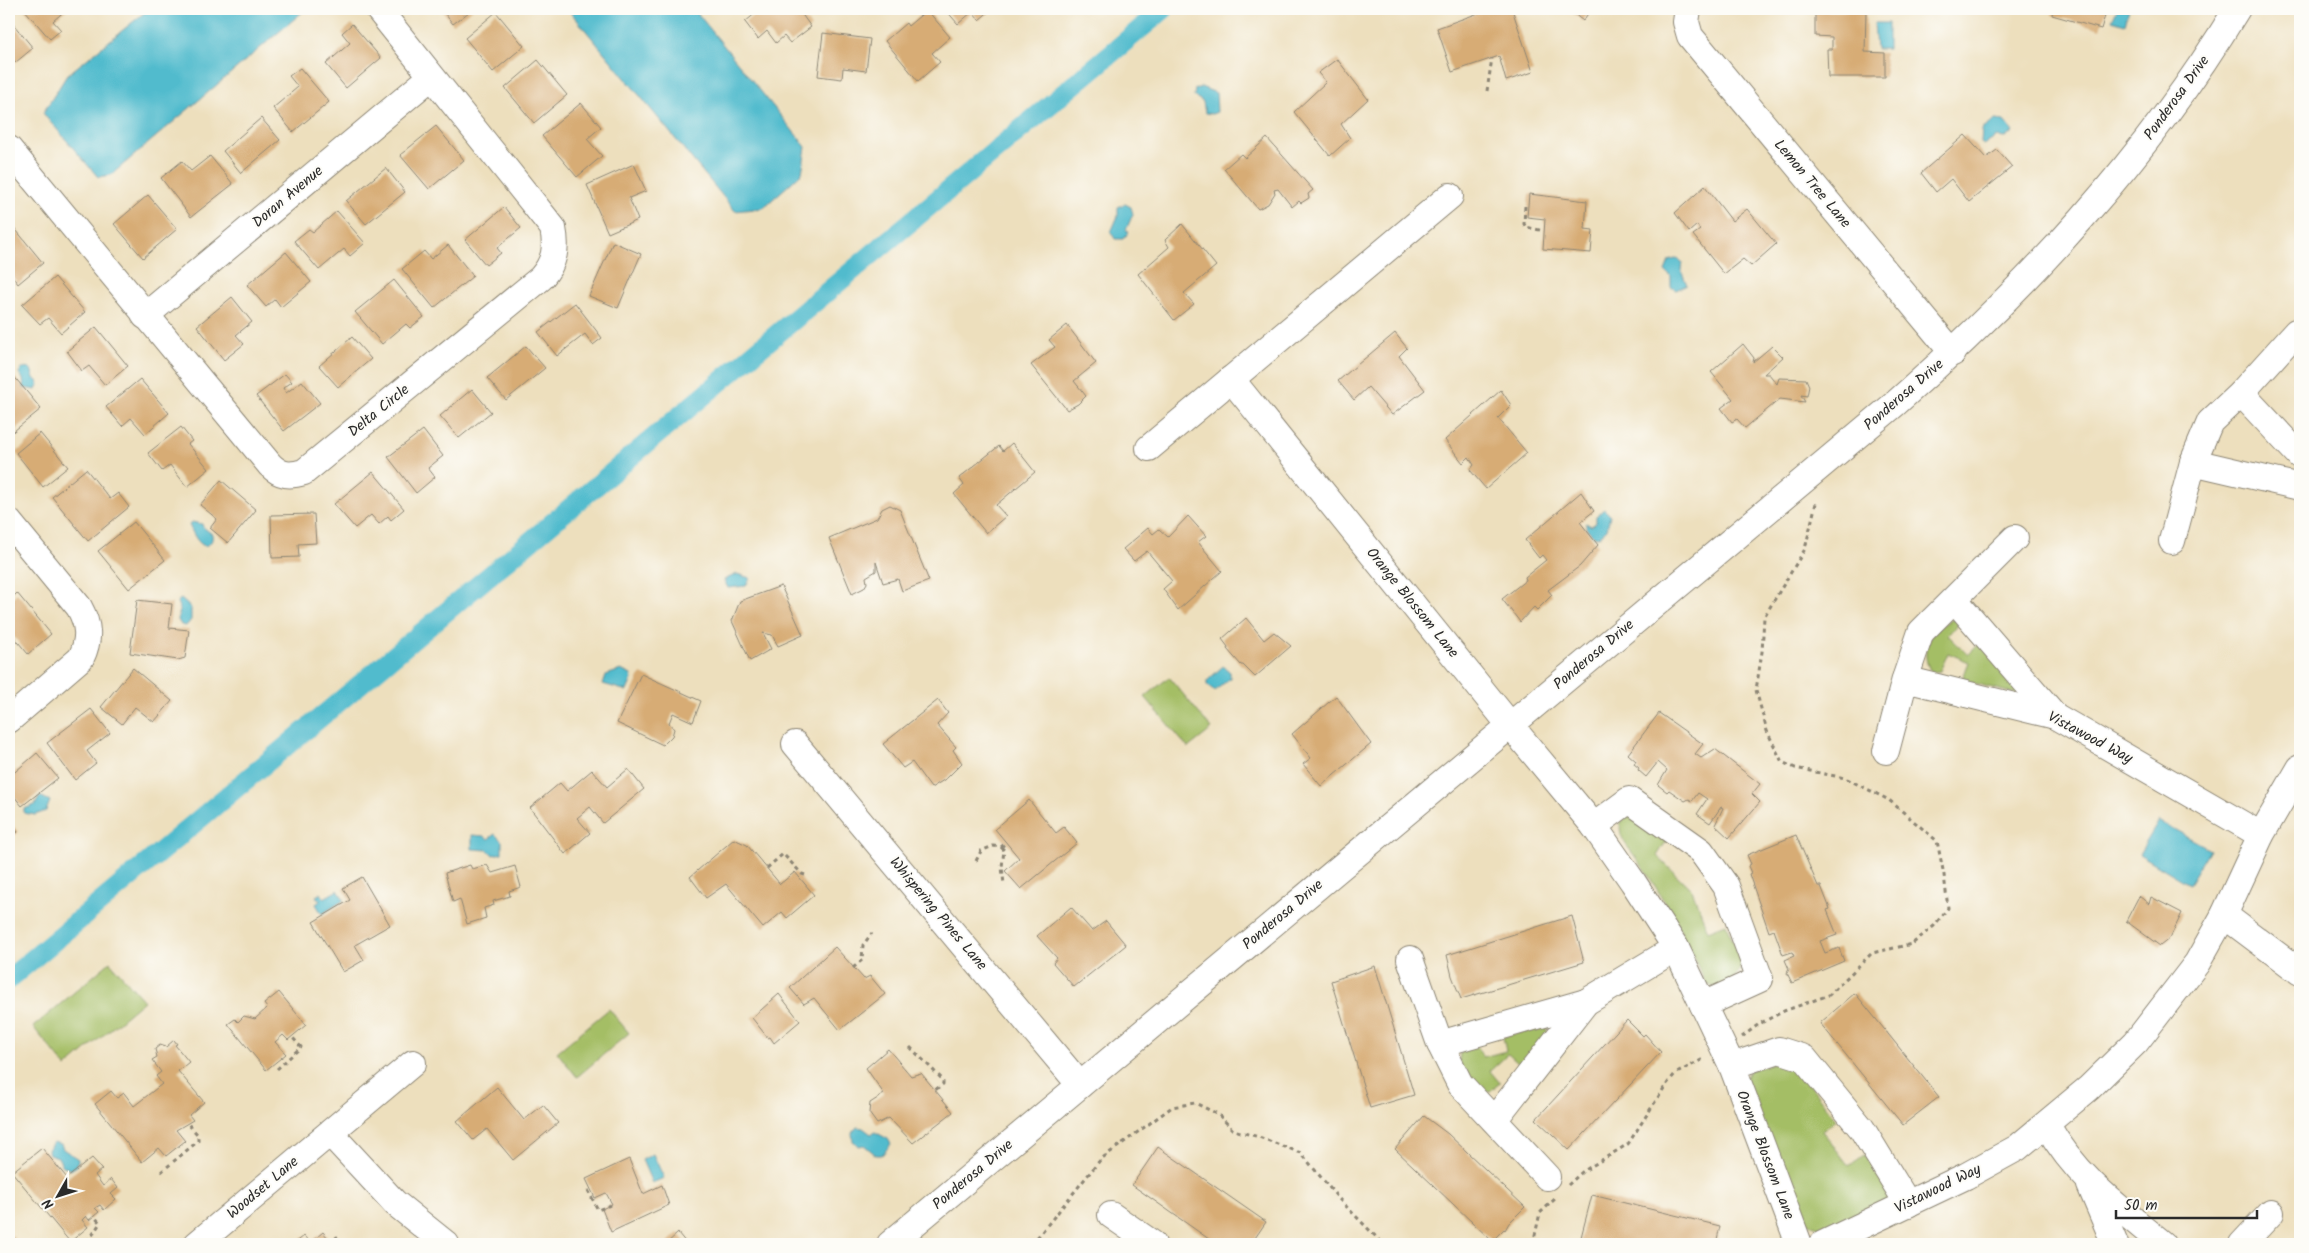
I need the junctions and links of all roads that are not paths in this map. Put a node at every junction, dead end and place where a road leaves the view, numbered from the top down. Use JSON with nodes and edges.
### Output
{"nodes":[{"id":1,"x":378,"y":9,"type":"edge"},
{"id":2,"x":1688,"y":9,"type":"edge"},
{"id":3,"x":2237,"y":9,"type":"edge"},
{"id":4,"x":431,"y":77,"type":"junction"},
{"id":5,"x":9,"y":149,"type":"edge"},
{"id":6,"x":1450,"y":196,"type":"dead end"},
{"id":7,"x":145,"y":316,"type":"junction"},
{"id":8,"x":2296,"y":332,"type":"dead end"},
{"id":9,"x":1952,"y":353,"type":"junction"},
{"id":10,"x":1232,"y":379,"type":"junction"},
{"id":11,"x":2241,"y":393,"type":"junction"},
{"id":12,"x":1149,"y":448,"type":"dead end"},
{"id":13,"x":2300,"y":456,"type":"edge"},
{"id":14,"x":2193,"y":462,"type":"junction"},
{"id":15,"x":2300,"y":487,"type":"edge"},
{"id":16,"x":9,"y":522,"type":"edge"},
{"id":17,"x":2015,"y":538,"type":"dead end"},
{"id":18,"x":2172,"y":541,"type":"dead end"},
{"id":19,"x":1954,"y":600,"type":"junction"},
{"id":20,"x":1905,"y":679,"type":"junction"},
{"id":21,"x":2055,"y":716,"type":"junction"},
{"id":22,"x":9,"y":720,"type":"edge"},
{"id":23,"x":1510,"y":725,"type":"junction"},
{"id":24,"x":795,"y":744,"type":"dead end"},
{"id":25,"x":1886,"y":751,"type":"dead end"},
{"id":26,"x":2300,"y":768,"type":"edge"},
{"id":27,"x":1594,"y":826,"type":"junction"},
{"id":28,"x":2261,"y":835,"type":"junction"},
{"id":29,"x":2224,"y":915,"type":"junction"},
{"id":30,"x":1676,"y":948,"type":"junction"},
{"id":31,"x":1410,"y":959,"type":"dead end"},
{"id":32,"x":2300,"y":972,"type":"edge"},
{"id":33,"x":1586,"y":1002,"type":"junction"},
{"id":34,"x":1703,"y":1005,"type":"junction"},
{"id":35,"x":1440,"y":1044,"type":"junction"},
{"id":36,"x":1734,"y":1054,"type":"junction"},
{"id":37,"x":413,"y":1064,"type":"dead end"},
{"id":38,"x":1080,"y":1085,"type":"junction"},
{"id":39,"x":1494,"y":1120,"type":"junction"},
{"id":40,"x":2047,"y":1125,"type":"junction"},
{"id":41,"x":330,"y":1133,"type":"junction"},
{"id":42,"x":2089,"y":1182,"type":"junction"},
{"id":43,"x":1558,"y":1185,"type":"road end"},
{"id":44,"x":1908,"y":1204,"type":"junction"},
{"id":45,"x":2271,"y":1213,"type":"dead end"},
{"id":46,"x":1111,"y":1215,"type":"dead end"},
{"id":47,"x":197,"y":1244,"type":"edge"},
{"id":48,"x":446,"y":1244,"type":"edge"},
{"id":49,"x":890,"y":1244,"type":"edge"},
{"id":50,"x":1153,"y":1244,"type":"edge"},
{"id":51,"x":1799,"y":1244,"type":"edge"},
{"id":52,"x":1823,"y":1244,"type":"edge"},
{"id":53,"x":2114,"y":1244,"type":"edge"},
{"id":54,"x":2163,"y":1244,"type":"edge"},
{"id":55,"x":2242,"y":1244,"type":"edge"}],
"edges":[{"from":1,"to":4,"type":"street","name":"Delta Circle"},
{"from":2,"to":9,"type":"street","name":"Lemon Tree Lane"},
{"from":3,"to":9,"type":"street","name":"Ponderosa Drive"},
{"from":4,"to":7,"type":"street","name":"Doran Avenue"},
{"from":4,"to":7,"type":"street","name":"Delta Circle"},
{"from":5,"to":7,"type":"street","name":"Delta Circle"},
{"from":6,"to":10,"type":"street"},
{"from":8,"to":11,"type":"street"},
{"from":9,"to":23,"type":"street","name":"Ponderosa Drive"},
{"from":10,"to":12,"type":"street"},
{"from":10,"to":23,"type":"street","name":"Orange Blossom Lane"},
{"from":11,"to":13,"type":"street"},
{"from":11,"to":14,"type":"street"},
{"from":14,"to":15,"type":"street"},
{"from":14,"to":18,"type":"street"},
{"from":16,"to":22,"type":"street"},
{"from":17,"to":19,"type":"street"},
{"from":19,"to":20,"type":"street"},
{"from":19,"to":21,"type":"street"},
{"from":20,"to":21,"type":"street","name":"Vistawood Way"},
{"from":20,"to":25,"type":"street"},
{"from":21,"to":28,"type":"street","name":"Vistawood Way"},
{"from":23,"to":27,"type":"street","name":"Orange Blossom Lane"},
{"from":23,"to":38,"type":"street","name":"Ponderosa Drive"},
{"from":24,"to":38,"type":"street","name":"Whispering Pines Lane"},
{"from":26,"to":28,"type":"street","name":"Vistawood Way"},
{"from":27,"to":30,"type":"street","name":"Orange Blossom Lane"},
{"from":27,"to":34,"type":"street"},
{"from":28,"to":29,"type":"street","name":"Vistawood Way"},
{"from":29,"to":32,"type":"street"},
{"from":29,"to":40,"type":"street","name":"Vistawood Way"},
{"from":30,"to":33,"type":"street"},
{"from":30,"to":34,"type":"street","name":"Orange Blossom Lane"},
{"from":31,"to":35,"type":"street"},
{"from":33,"to":35,"type":"street"},
{"from":33,"to":39,"type":"street"},
{"from":34,"to":36,"type":"street","name":"Orange Blossom Lane"},
{"from":35,"to":39,"type":"street"},
{"from":36,"to":44,"type":"street"},
{"from":36,"to":51,"type":"street","name":"Orange Blossom Lane"},
{"from":37,"to":41,"type":"street","name":"Woodset Lane"},
{"from":38,"to":49,"type":"street","name":"Ponderosa Drive"},
{"from":39,"to":43,"type":"street"},
{"from":40,"to":42,"type":"street"},
{"from":40,"to":44,"type":"street","name":"Vistawood Way"},
{"from":41,"to":47,"type":"street","name":"Woodset Lane"},
{"from":41,"to":48,"type":"street"},
{"from":42,"to":53,"type":"street"},
{"from":42,"to":54,"type":"street"},
{"from":44,"to":52,"type":"street","name":"Vistawood Way"},
{"from":45,"to":55,"type":"street"},
{"from":46,"to":50,"type":"street"}]}
